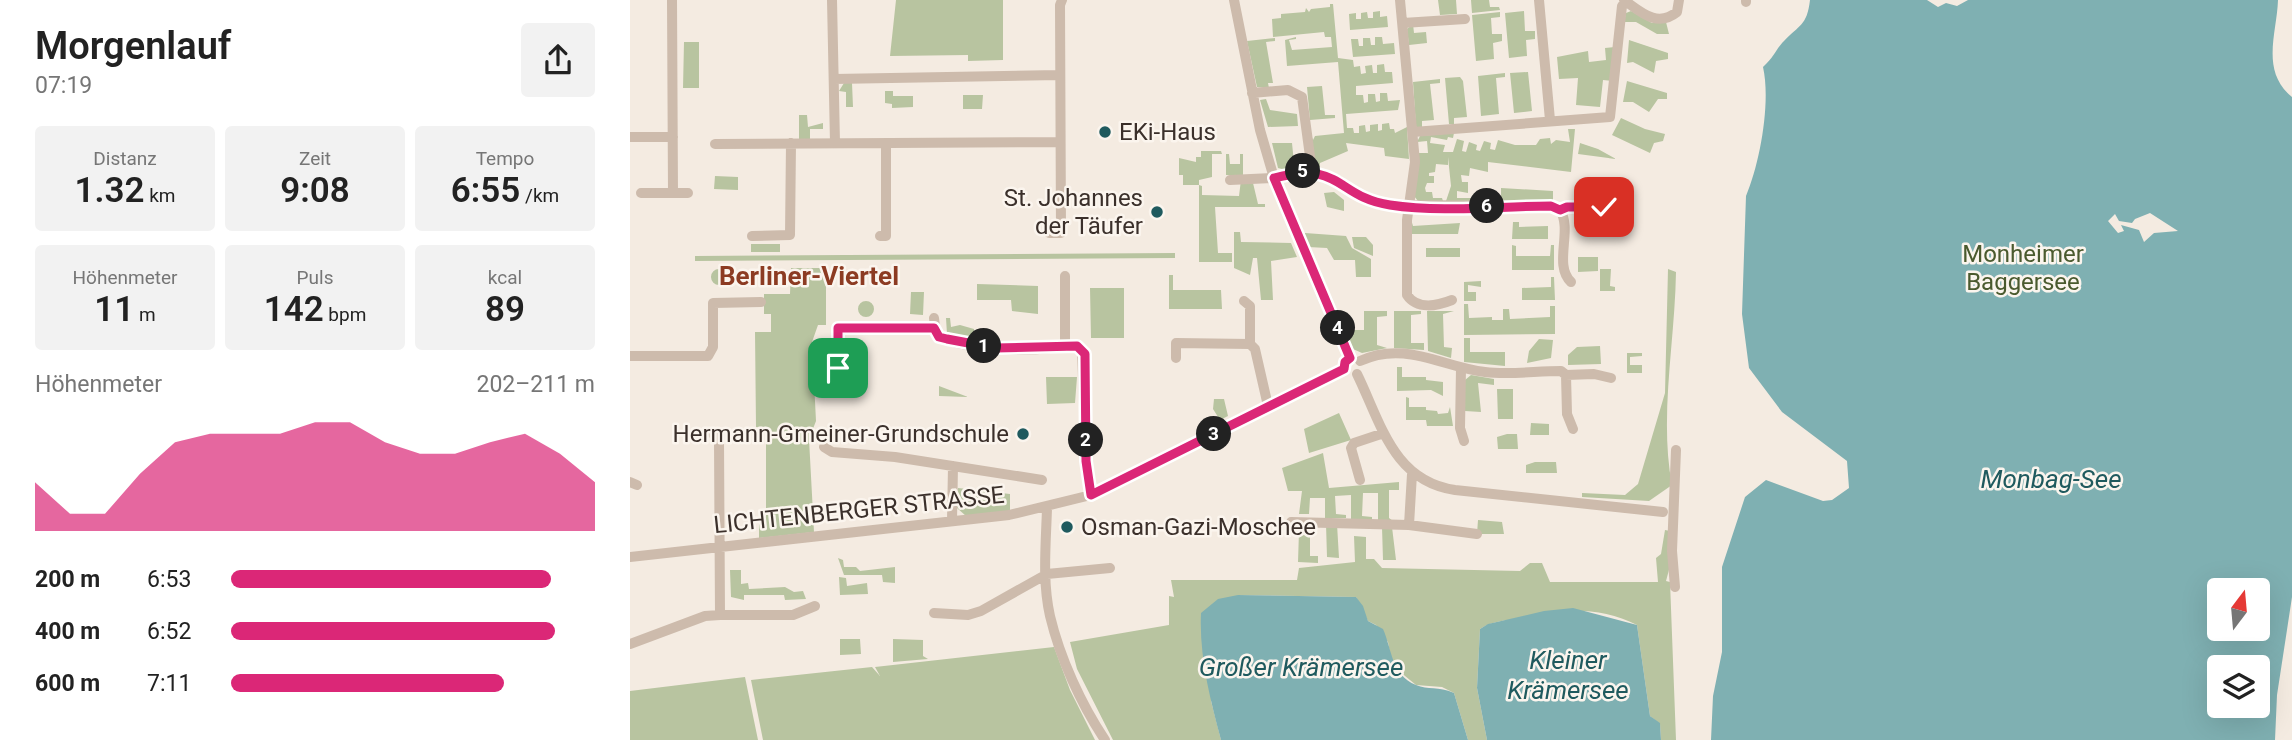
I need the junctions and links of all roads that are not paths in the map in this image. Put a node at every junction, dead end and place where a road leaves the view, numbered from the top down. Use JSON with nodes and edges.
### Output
{"nodes":[{"id":1,"x":672,"y":0,"type":"edge"},
{"id":2,"x":832,"y":0,"type":"edge"},
{"id":3,"x":1062,"y":0,"type":"edge"},
{"id":4,"x":1234,"y":0,"type":"edge"},
{"id":5,"x":1401,"y":0,"type":"edge"},
{"id":6,"x":1539,"y":0,"type":"edge"},
{"id":7,"x":1625,"y":1,"type":"edge"},
{"id":8,"x":1679,"y":1,"type":"edge"},
{"id":9,"x":1465,"y":19,"type":"dead end"},
{"id":10,"x":1402,"y":23,"type":"junction"},
{"id":11,"x":1059,"y":75,"type":"junction"},
{"id":12,"x":834,"y":79,"type":"junction"},
{"id":13,"x":1252,"y":93,"type":"junction"},
{"id":14,"x":1550,"y":120,"type":"junction"},
{"id":15,"x":1413,"y":132,"type":"junction"},
{"id":16,"x":630,"y":137,"type":"edge"},
{"id":17,"x":673,"y":137,"type":"junction"},
{"id":18,"x":1060,"y":142,"type":"junction"},
{"id":19,"x":791,"y":143,"type":"junction"},
{"id":20,"x":835,"y":143,"type":"junction"},
{"id":21,"x":886,"y":143,"type":"junction"},
{"id":22,"x":715,"y":144,"type":"dead end"},
{"id":23,"x":1312,"y":171,"type":"junction"},
{"id":24,"x":1274,"y":178,"type":"junction"},
{"id":25,"x":1230,"y":180,"type":"dead end"},
{"id":26,"x":641,"y":193,"type":"dead end"},
{"id":27,"x":673,"y":193,"type":"junction"},
{"id":28,"x":688,"y":193,"type":"dead end"},
{"id":29,"x":1616,"y":201,"type":"dead end"},
{"id":30,"x":1408,"y":207,"type":"junction"},
{"id":31,"x":1560,"y":210,"type":"junction"},
{"id":32,"x":1049,"y":233,"type":"dead end"},
{"id":33,"x":752,"y":236,"type":"dead end"},
{"id":34,"x":880,"y":236,"type":"dead end"},
{"id":35,"x":1065,"y":276,"type":"dead end"},
{"id":36,"x":1571,"y":282,"type":"dead end"},
{"id":37,"x":1452,"y":300,"type":"dead end"},
{"id":38,"x":1244,"y":301,"type":"dead end"},
{"id":39,"x":761,"y":302,"type":"dead end"},
{"id":40,"x":1065,"y":344,"type":"junction"},
{"id":41,"x":1250,"y":344,"type":"junction"},
{"id":42,"x":630,"y":356,"type":"edge"},
{"id":43,"x":1176,"y":358,"type":"dead end"},
{"id":44,"x":1350,"y":358,"type":"junction"},
{"id":45,"x":1360,"y":361,"type":"junction"},
{"id":46,"x":838,"y":368,"type":"dead end"},
{"id":47,"x":1461,"y":368,"type":"junction"},
{"id":48,"x":1344,"y":369,"type":"junction"},
{"id":49,"x":1357,"y":374,"type":"junction"},
{"id":50,"x":1566,"y":375,"type":"junction"},
{"id":51,"x":1611,"y":378,"type":"dead end"},
{"id":52,"x":1268,"y":406,"type":"junction"},
{"id":53,"x":1573,"y":429,"type":"dead end"},
{"id":54,"x":1384,"y":433,"type":"junction"},
{"id":55,"x":713,"y":434,"type":"dead end"},
{"id":56,"x":1464,"y":441,"type":"dead end"},
{"id":57,"x":824,"y":447,"type":"dead end"},
{"id":58,"x":1676,"y":450,"type":"dead end"},
{"id":59,"x":953,"y":466,"type":"junction"},
{"id":60,"x":1412,"y":474,"type":"junction"},
{"id":61,"x":1042,"y":480,"type":"dead end"},
{"id":62,"x":1360,"y":480,"type":"dead end"},
{"id":63,"x":1091,"y":495,"type":"junction"},
{"id":64,"x":1047,"y":508,"type":"junction"},
{"id":65,"x":1663,"y":512,"type":"dead end"},
{"id":66,"x":952,"y":521,"type":"junction"},
{"id":67,"x":1292,"y":522,"type":"dead end"},
{"id":68,"x":1409,"y":525,"type":"junction"},
{"id":69,"x":1477,"y":534,"type":"dead end"},
{"id":70,"x":720,"y":546,"type":"junction"},
{"id":71,"x":630,"y":557,"type":"edge"},
{"id":72,"x":1110,"y":568,"type":"dead end"},
{"id":73,"x":1047,"y":574,"type":"junction"},
{"id":74,"x":1675,"y":587,"type":"dead end"},
{"id":75,"x":815,"y":606,"type":"dead end"},
{"id":76,"x":934,"y":613,"type":"dead end"},
{"id":77,"x":720,"y":615,"type":"junction"},
{"id":78,"x":630,"y":644,"type":"edge"},
{"id":79,"x":1105,"y":740,"type":"edge"}],
"edges":[{"from":1,"to":17,"type":"street"},
{"from":2,"to":12,"type":"street"},
{"from":3,"to":11,"type":"street"},
{"from":4,"to":13,"type":"street"},
{"from":5,"to":10,"type":"street"},
{"from":6,"to":14,"type":"street"},
{"from":7,"to":8,"type":"street"},
{"from":7,"to":14,"type":"street"},
{"from":9,"to":10,"type":"street"},
{"from":10,"to":15,"type":"street"},
{"from":11,"to":12,"type":"street"},
{"from":11,"to":18,"type":"street"},
{"from":12,"to":20,"type":"street"},
{"from":13,"to":23,"type":"street"},
{"from":13,"to":24,"type":"street"},
{"from":14,"to":15,"type":"street"},
{"from":15,"to":30,"type":"street"},
{"from":16,"to":17,"type":"street"},
{"from":17,"to":27,"type":"street"},
{"from":18,"to":21,"type":"street"},
{"from":18,"to":32,"type":"street"},
{"from":19,"to":20,"type":"street"},
{"from":19,"to":22,"type":"street"},
{"from":19,"to":33,"type":"street"},
{"from":20,"to":21,"type":"street"},
{"from":21,"to":34,"type":"street"},
{"from":23,"to":24,"type":"street"},
{"from":23,"to":30,"type":"street"},
{"from":24,"to":25,"type":"street"},
{"from":24,"to":44,"type":"street"},
{"from":26,"to":27,"type":"street"},
{"from":27,"to":28,"type":"street"},
{"from":29,"to":31,"type":"street"},
{"from":30,"to":31,"type":"street"},
{"from":30,"to":37,"type":"street"},
{"from":31,"to":36,"type":"street"},
{"from":35,"to":40,"type":"street"},
{"from":38,"to":41,"type":"street"},
{"from":39,"to":42,"type":"street"},
{"from":40,"to":46,"type":"street"},
{"from":40,"to":63,"type":"street"},
{"from":41,"to":43,"type":"street"},
{"from":41,"to":52,"type":"street"},
{"from":44,"to":45,"type":"street"},
{"from":44,"to":48,"type":"street"},
{"from":45,"to":47,"type":"street"},
{"from":45,"to":49,"type":"street"},
{"from":47,"to":50,"type":"street"},
{"from":47,"to":56,"type":"street"},
{"from":48,"to":49,"type":"street"},
{"from":48,"to":52,"type":"street","name":"LICHTENBERGER STRASSE"},
{"from":49,"to":54,"type":"street"},
{"from":50,"to":51,"type":"street"},
{"from":50,"to":53,"type":"street"},
{"from":52,"to":63,"type":"street","name":"LICHTENBERGER STRASSE"},
{"from":54,"to":60,"type":"street"},
{"from":54,"to":62,"type":"street"},
{"from":55,"to":70,"type":"street"},
{"from":57,"to":59,"type":"street"},
{"from":58,"to":74,"type":"street"},
{"from":59,"to":61,"type":"street"},
{"from":59,"to":66,"type":"street"},
{"from":60,"to":65,"type":"street"},
{"from":60,"to":68,"type":"street"},
{"from":63,"to":64,"type":"street","name":"LICHTENBERGER STRASSE"},
{"from":64,"to":66,"type":"street","name":"LICHTENBERGER STRASSE"},
{"from":64,"to":73,"type":"street"},
{"from":66,"to":70,"type":"street","name":"LICHTENBERGER STRASSE"},
{"from":67,"to":68,"type":"street"},
{"from":68,"to":69,"type":"street"},
{"from":70,"to":71,"type":"street","name":"LICHTENBERGER STRASSE"},
{"from":70,"to":77,"type":"street"},
{"from":72,"to":73,"type":"street"},
{"from":73,"to":76,"type":"street"},
{"from":73,"to":79,"type":"street"},
{"from":75,"to":77,"type":"street"},
{"from":77,"to":78,"type":"street"}]}
